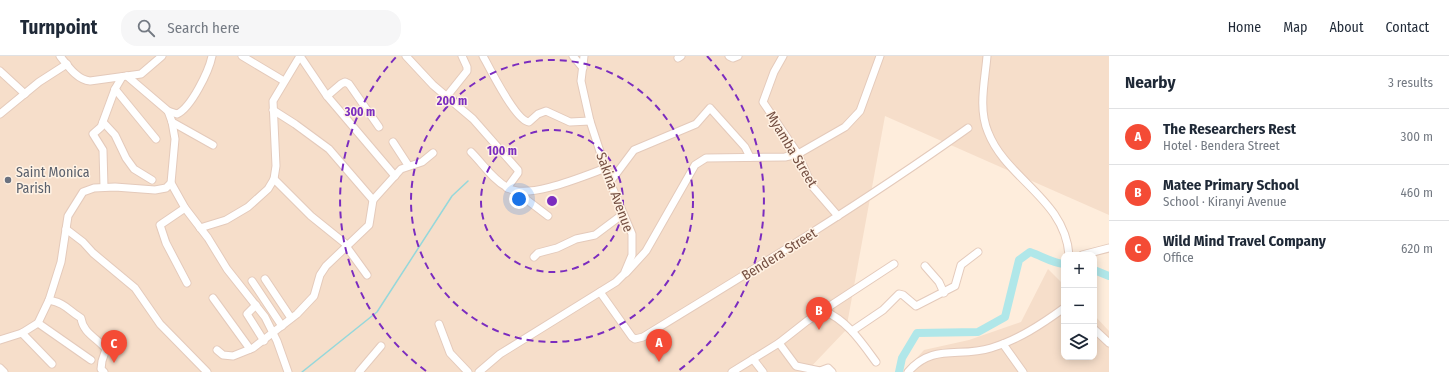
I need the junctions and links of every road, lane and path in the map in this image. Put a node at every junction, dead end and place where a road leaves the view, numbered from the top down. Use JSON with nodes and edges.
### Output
{"nodes":[{"id":1,"x":60,"y":56,"type":"edge"},
{"id":2,"x":162,"y":56,"type":"edge"},
{"id":3,"x":212,"y":56,"type":"edge"},
{"id":4,"x":242,"y":56,"type":"edge"},
{"id":5,"x":300,"y":56,"type":"edge"},
{"id":6,"x":406,"y":56,"type":"edge"},
{"id":7,"x":462,"y":56,"type":"edge"},
{"id":8,"x":483,"y":56,"type":"edge"},
{"id":9,"x":573,"y":56,"type":"edge"},
{"id":10,"x":584,"y":56,"type":"edge"},
{"id":11,"x":729,"y":56,"type":"edge"},
{"id":12,"x":738,"y":56,"type":"edge"},
{"id":13,"x":880,"y":56,"type":"edge"},
{"id":14,"x":780,"y":57,"type":"edge"},
{"id":15,"x":987,"y":59,"type":"edge"},
{"id":16,"x":67,"y":64,"type":"junction"},
{"id":17,"x":583,"y":68,"type":"junction"},
{"id":18,"x":0,"y":71,"type":"edge"},
{"id":19,"x":124,"y":76,"type":"junction"},
{"id":20,"x":284,"y":81,"type":"junction"},
{"id":21,"x":115,"y":89,"type":"junction"},
{"id":22,"x":25,"y":94,"type":"junction"},
{"id":23,"x":327,"y":96,"type":"junction"},
{"id":24,"x":447,"y":96,"type":"junction"},
{"id":25,"x":273,"y":110,"type":"junction"},
{"id":26,"x":168,"y":112,"type":"junction"},
{"id":27,"x":0,"y":114,"type":"edge"},
{"id":28,"x":590,"y":121,"type":"junction"},
{"id":29,"x":103,"y":122,"type":"junction"},
{"id":30,"x":172,"y":122,"type":"junction"},
{"id":31,"x":379,"y":127,"type":"dead end"},
{"id":32,"x":968,"y":128,"type":"dead end"},
{"id":33,"x":156,"y":139,"type":"dead end"},
{"id":34,"x":393,"y":142,"type":"dead end"},
{"id":35,"x":213,"y":145,"type":"dead end"},
{"id":36,"x":471,"y":152,"type":"dead end"},
{"id":37,"x":433,"y":153,"type":"dead end"},
{"id":38,"x":798,"y":154,"type":"junction"},
{"id":39,"x":750,"y":157,"type":"junction"},
{"id":40,"x":408,"y":165,"type":"junction"},
{"id":41,"x":606,"y":168,"type":"junction"},
{"id":42,"x":395,"y":176,"type":"junction"},
{"id":43,"x":274,"y":179,"type":"junction"},
{"id":44,"x":152,"y":180,"type":"dead end"},
{"id":45,"x":610,"y":182,"type":"junction"},
{"id":46,"x":171,"y":183,"type":"junction"},
{"id":47,"x":104,"y":187,"type":"junction"},
{"id":48,"x":507,"y":188,"type":"junction"},
{"id":49,"x":522,"y":193,"type":"junction"},
{"id":50,"x":373,"y":200,"type":"junction"},
{"id":51,"x":185,"y":208,"type":"junction"},
{"id":52,"x":623,"y":214,"type":"junction"},
{"id":53,"x":548,"y":216,"type":"dead end"},
{"id":54,"x":838,"y":216,"type":"junction"},
{"id":55,"x":200,"y":228,"type":"junction"},
{"id":56,"x":66,"y":230,"type":"junction"},
{"id":57,"x":346,"y":246,"type":"junction"},
{"id":58,"x":1109,"y":248,"type":"edge"},
{"id":59,"x":978,"y":252,"type":"dead end"},
{"id":60,"x":1068,"y":252,"type":"edge"},
{"id":61,"x":1094,"y":252,"type":"edge"},
{"id":62,"x":534,"y":257,"type":"dead end"},
{"id":63,"x":894,"y":264,"type":"dead end"},
{"id":64,"x":925,"y":266,"type":"dead end"},
{"id":65,"x":367,"y":274,"type":"dead end"},
{"id":66,"x":624,"y":274,"type":"junction"},
{"id":67,"x":264,"y":279,"type":"dead end"},
{"id":68,"x":252,"y":281,"type":"dead end"},
{"id":69,"x":187,"y":284,"type":"dead end"},
{"id":70,"x":600,"y":292,"type":"junction"},
{"id":71,"x":944,"y":293,"type":"junction"},
{"id":72,"x":213,"y":298,"type":"dead end"},
{"id":73,"x":49,"y":300,"type":"junction"},
{"id":74,"x":256,"y":305,"type":"junction"},
{"id":75,"x":1061,"y":310,"type":"edge"},
{"id":76,"x":824,"y":312,"type":"junction"},
{"id":77,"x":292,"y":318,"type":"junction"},
{"id":78,"x":38,"y":323,"type":"junction"},
{"id":79,"x":439,"y":324,"type":"dead end"},
{"id":80,"x":282,"y":326,"type":"junction"},
{"id":81,"x":852,"y":331,"type":"junction"},
{"id":82,"x":1097,"y":332,"type":"edge"},
{"id":83,"x":22,"y":333,"type":"junction"},
{"id":84,"x":274,"y":333,"type":"junction"},
{"id":85,"x":0,"y":340,"type":"edge"},
{"id":86,"x":264,"y":341,"type":"junction"},
{"id":87,"x":779,"y":343,"type":"junction"},
{"id":88,"x":1003,"y":344,"type":"junction"},
{"id":89,"x":1109,"y":344,"type":"edge"},
{"id":90,"x":381,"y":346,"type":"dead end"},
{"id":91,"x":250,"y":349,"type":"junction"},
{"id":92,"x":217,"y":350,"type":"dead end"},
{"id":93,"x":753,"y":359,"type":"junction"},
{"id":94,"x":91,"y":360,"type":"dead end"},
{"id":95,"x":876,"y":362,"type":"dead end"},
{"id":96,"x":52,"y":364,"type":"dead end"},
{"id":97,"x":0,"y":368,"type":"edge"},
{"id":98,"x":796,"y":369,"type":"edge"},
{"id":99,"x":4,"y":372,"type":"edge"},
{"id":100,"x":104,"y":372,"type":"edge"},
{"id":101,"x":207,"y":372,"type":"edge"},
{"id":102,"x":288,"y":372,"type":"edge"},
{"id":103,"x":359,"y":372,"type":"edge"},
{"id":104,"x":468,"y":372,"type":"edge"},
{"id":105,"x":480,"y":372,"type":"edge"},
{"id":106,"x":732,"y":372,"type":"edge"},
{"id":107,"x":763,"y":372,"type":"edge"},
{"id":108,"x":832,"y":372,"type":"edge"},
{"id":109,"x":908,"y":372,"type":"edge"},
{"id":110,"x":1023,"y":372,"type":"edge"}],
"edges":[{"from":1,"to":16,"type":"street"},
{"from":2,"to":19,"type":"street"},
{"from":3,"to":26,"type":"street"},
{"from":4,"to":20,"type":"street"},
{"from":5,"to":20,"type":"street"},
{"from":5,"to":23,"type":"street"},
{"from":6,"to":24,"type":"street"},
{"from":7,"to":24,"type":"street"},
{"from":8,"to":28,"type":"street"},
{"from":9,"to":17,"type":"street"},
{"from":10,"to":17,"type":"street","name":"Sakina Avenue"},
{"from":11,"to":12,"type":"street"},
{"from":13,"to":38,"type":"street"},
{"from":14,"to":38,"type":"street","name":"Myamba Street"},
{"from":15,"to":60,"type":"street"},
{"from":16,"to":19,"type":"street"},
{"from":16,"to":22,"type":"street"},
{"from":17,"to":28,"type":"street","name":"Sakina Avenue"},
{"from":18,"to":22,"type":"street"},
{"from":19,"to":21,"type":"street"},
{"from":19,"to":26,"type":"street"},
{"from":20,"to":25,"type":"street"},
{"from":21,"to":29,"type":"street"},
{"from":21,"to":33,"type":"street"},
{"from":22,"to":27,"type":"street"},
{"from":23,"to":31,"type":"street"},
{"from":23,"to":42,"type":"street"},
{"from":24,"to":48,"type":"street"},
{"from":25,"to":43,"type":"street"},
{"from":25,"to":50,"type":"street"},
{"from":26,"to":30,"type":"street"},
{"from":28,"to":41,"type":"street","name":"Sakina Avenue"},
{"from":29,"to":44,"type":"street"},
{"from":29,"to":47,"type":"street"},
{"from":30,"to":35,"type":"street"},
{"from":30,"to":46,"type":"street"},
{"from":32,"to":54,"type":"street","name":"Bendera Street"},
{"from":34,"to":40,"type":"street"},
{"from":36,"to":48,"type":"street"},
{"from":37,"to":40,"type":"street"},
{"from":38,"to":39,"type":"street"},
{"from":38,"to":54,"type":"street","name":"Myamba Street"},
{"from":39,"to":45,"type":"street"},
{"from":39,"to":66,"type":"street"},
{"from":40,"to":42,"type":"street"},
{"from":41,"to":45,"type":"street","name":"Sakina Avenue"},
{"from":41,"to":49,"type":"street"},
{"from":42,"to":50,"type":"street"},
{"from":43,"to":55,"type":"street"},
{"from":43,"to":57,"type":"street"},
{"from":45,"to":52,"type":"street","name":"Sakina Avenue"},
{"from":46,"to":47,"type":"street"},
{"from":46,"to":51,"type":"street"},
{"from":47,"to":56,"type":"street"},
{"from":48,"to":49,"type":"street"},
{"from":49,"to":53,"type":"street"},
{"from":50,"to":57,"type":"street"},
{"from":51,"to":55,"type":"street"},
{"from":51,"to":69,"type":"street"},
{"from":52,"to":62,"type":"street"},
{"from":52,"to":66,"type":"street","name":"Sakina Avenue"},
{"from":54,"to":70,"type":"street","name":"Bendera Street"},
{"from":55,"to":74,"type":"street"},
{"from":56,"to":73,"type":"street"},
{"from":56,"to":101,"type":"street"},
{"from":57,"to":65,"type":"street"},
{"from":57,"to":77,"type":"street"},
{"from":58,"to":61,"type":"street"},
{"from":59,"to":71,"type":"street"},
{"from":63,"to":76,"type":"street"},
{"from":64,"to":71,"type":"street"},
{"from":66,"to":70,"type":"street","name":"Sakina Avenue"},
{"from":67,"to":77,"type":"street"},
{"from":68,"to":80,"type":"street"},
{"from":70,"to":105,"type":"street","name":"Sakina Avenue"},
{"from":71,"to":81,"type":"street"},
{"from":72,"to":91,"type":"street"},
{"from":73,"to":78,"type":"street"},
{"from":73,"to":100,"type":"street"},
{"from":74,"to":84,"type":"street"},
{"from":74,"to":86,"type":"street"},
{"from":75,"to":88,"type":"street"},
{"from":76,"to":81,"type":"street"},
{"from":76,"to":87,"type":"street"},
{"from":77,"to":80,"type":"street"},
{"from":78,"to":83,"type":"street"},
{"from":78,"to":94,"type":"street"},
{"from":79,"to":104,"type":"street"},
{"from":80,"to":84,"type":"street"},
{"from":81,"to":95,"type":"street"},
{"from":82,"to":89,"type":"street"},
{"from":83,"to":85,"type":"street"},
{"from":83,"to":96,"type":"street"},
{"from":84,"to":86,"type":"street"},
{"from":84,"to":102,"type":"street"},
{"from":86,"to":91,"type":"street"},
{"from":87,"to":93,"type":"street"},
{"from":87,"to":98,"type":"street"},
{"from":88,"to":109,"type":"street"},
{"from":88,"to":110,"type":"street"},
{"from":90,"to":103,"type":"street"},
{"from":91,"to":92,"type":"street"},
{"from":93,"to":106,"type":"street"},
{"from":93,"to":107,"type":"street"},
{"from":97,"to":99,"type":"street"},
{"from":98,"to":108,"type":"street"}]}
